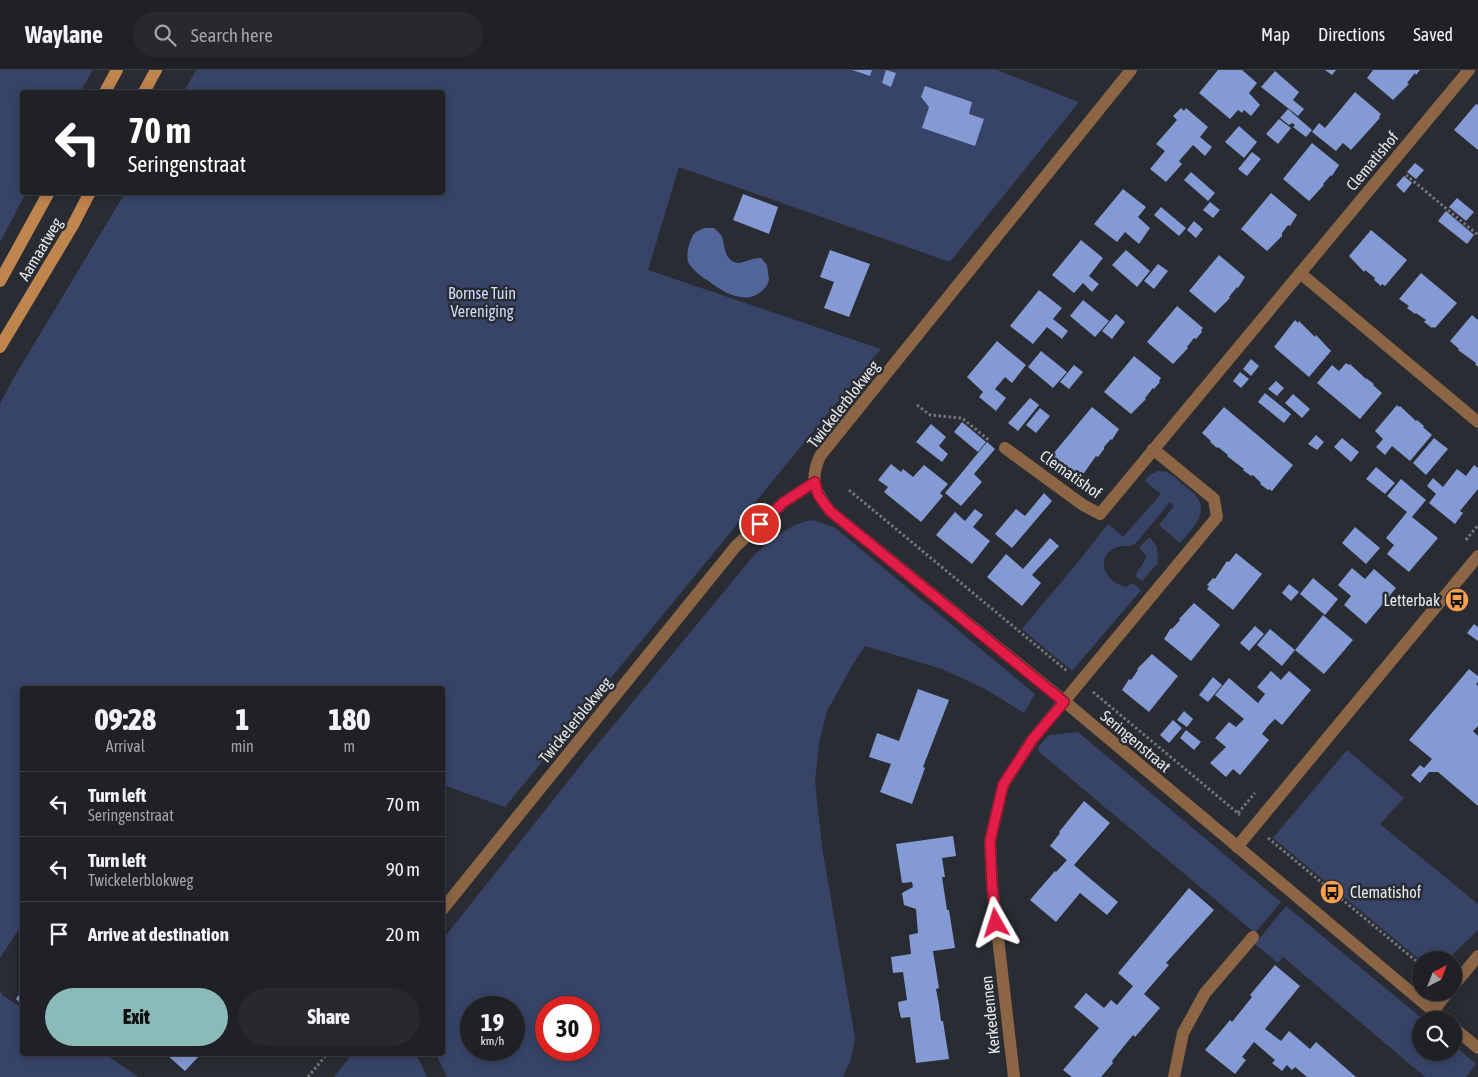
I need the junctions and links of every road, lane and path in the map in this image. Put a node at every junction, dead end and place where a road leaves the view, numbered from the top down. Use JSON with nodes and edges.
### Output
{"nodes":[{"id":1,"x":117,"y":70,"type":"edge"},
{"id":2,"x":156,"y":70,"type":"edge"},
{"id":3,"x":1131,"y":70,"type":"edge"},
{"id":4,"x":1469,"y":70,"type":"edge"},
{"id":5,"x":106,"y":90,"type":"edge"},
{"id":6,"x":145,"y":90,"type":"edge"},
{"id":7,"x":1392,"y":163,"type":"junction"},
{"id":8,"x":48,"y":195,"type":"edge"},
{"id":9,"x":88,"y":195,"type":"edge"},
{"id":10,"x":1478,"y":235,"type":"edge"},
{"id":11,"x":1300,"y":273,"type":"junction"},
{"id":12,"x":0,"y":280,"type":"edge"},
{"id":13,"x":0,"y":347,"type":"edge"},
{"id":14,"x":917,"y":404,"type":"dead end"},
{"id":15,"x":1478,"y":422,"type":"edge"},
{"id":16,"x":1005,"y":448,"type":"joint"},
{"id":17,"x":1153,"y":450,"type":"junction"},
{"id":18,"x":815,"y":482,"type":"junction"},
{"id":19,"x":849,"y":490,"type":"dead end"},
{"id":20,"x":1478,"y":556,"type":"edge"},
{"id":21,"x":1080,"y":682,"type":"junction"},
{"id":22,"x":1064,"y":702,"type":"junction"},
{"id":23,"x":1254,"y":827,"type":"junction"},
{"id":24,"x":1237,"y":847,"type":"junction"},
{"id":25,"x":445,"y":906,"type":"edge"},
{"id":26,"x":1252,"y":937,"type":"dead end"},
{"id":27,"x":1478,"y":956,"type":"edge"},
{"id":28,"x":1412,"y":958,"type":"edge"},
{"id":29,"x":1462,"y":975,"type":"edge"},
{"id":30,"x":1441,"y":1001,"type":"edge"},
{"id":31,"x":1433,"y":1011,"type":"joint"},
{"id":32,"x":1462,"y":1035,"type":"edge"},
{"id":33,"x":1478,"y":1048,"type":"edge"},
{"id":34,"x":325,"y":1056,"type":"edge"},
{"id":35,"x":308,"y":1077,"type":"edge"},
{"id":36,"x":1014,"y":1077,"type":"edge"},
{"id":37,"x":1174,"y":1077,"type":"edge"}],
"edges":[{"from":1,"to":5,"type":"main road"},
{"from":2,"to":6,"type":"main road"},
{"from":3,"to":18,"type":"street","name":"Twickelerblokweg"},
{"from":4,"to":7,"type":"street","name":"Clematishof"},
{"from":7,"to":10,"type":"path"},
{"from":7,"to":11,"type":"street","name":"Clematishof"},
{"from":8,"to":12,"type":"main road","name":"Aamaatweg"},
{"from":9,"to":13,"type":"main road","name":"Aamaatweg"},
{"from":11,"to":15,"type":"street"},
{"from":11,"to":17,"type":"street","name":"Clematishof"},
{"from":14,"to":16,"type":"path"},
{"from":16,"to":17,"type":"street","name":"Clematishof"},
{"from":17,"to":21,"type":"street"},
{"from":18,"to":22,"type":"street","name":"Seringenstraat"},
{"from":18,"to":25,"type":"street","name":"Twickelerblokweg"},
{"from":19,"to":21,"type":"path"},
{"from":20,"to":23,"type":"street"},
{"from":21,"to":22,"type":"street"},
{"from":21,"to":23,"type":"path"},
{"from":22,"to":24,"type":"street","name":"Seringenstraat"},
{"from":22,"to":36,"type":"street","name":"Kerkedennen"},
{"from":23,"to":24,"type":"street"},
{"from":23,"to":28,"type":"path"},
{"from":24,"to":31,"type":"street","name":"Seringenstraat"},
{"from":26,"to":37,"type":"street"},
{"from":27,"to":29,"type":"street"},
{"from":30,"to":31,"type":"street"},
{"from":32,"to":33,"type":"street"},
{"from":34,"to":35,"type":"path"}]}
